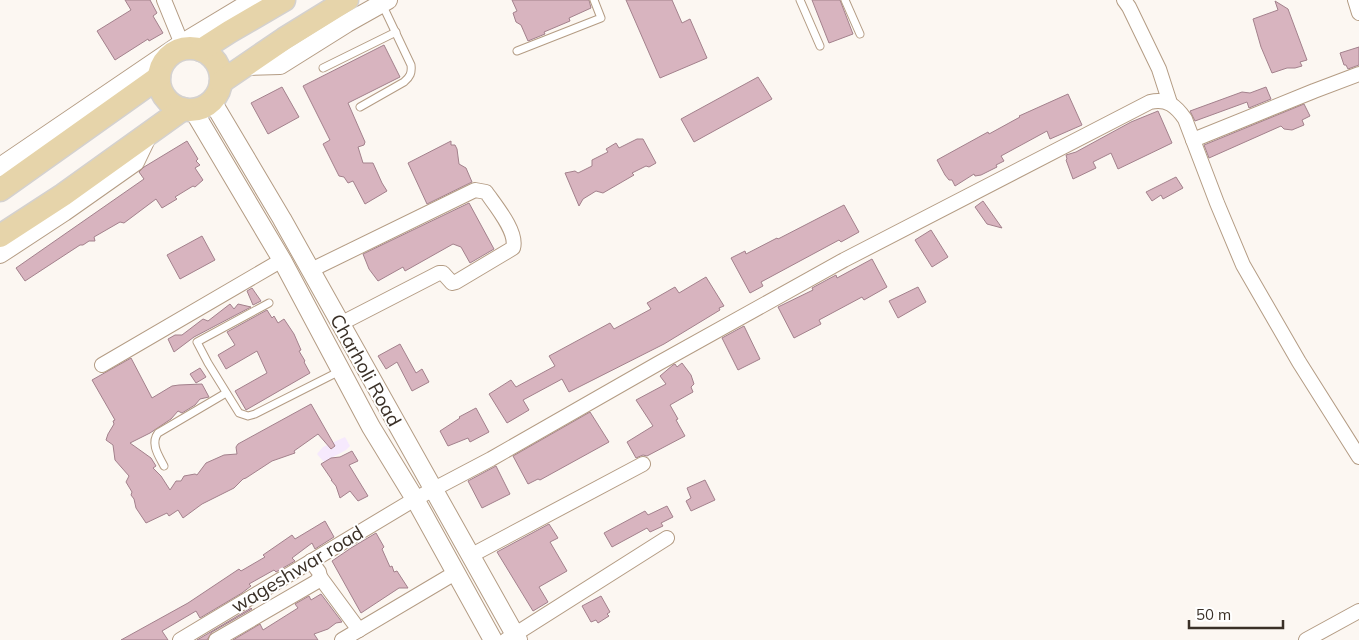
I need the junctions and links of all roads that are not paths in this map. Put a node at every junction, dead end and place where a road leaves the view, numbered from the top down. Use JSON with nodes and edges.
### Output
{"nodes":[{"id":1,"x":164,"y":0,"type":"edge"},
{"id":2,"x":254,"y":0,"type":"edge"},
{"id":3,"x":284,"y":0,"type":"edge"},
{"id":4,"x":347,"y":0,"type":"edge"},
{"id":5,"x":594,"y":0,"type":"edge"},
{"id":6,"x":800,"y":0,"type":"edge"},
{"id":7,"x":845,"y":0,"type":"edge"},
{"id":8,"x":1124,"y":0,"type":"edge"},
{"id":9,"x":1355,"y":0,"type":"edge"},
{"id":10,"x":385,"y":2,"type":"edge"},
{"id":11,"x":1359,"y":13,"type":"edge"},
{"id":12,"x":396,"y":32,"type":"junction"},
{"id":13,"x":860,"y":34,"type":"dead end"},
{"id":14,"x":820,"y":46,"type":"dead end"},
{"id":15,"x":189,"y":48,"type":"junction"},
{"id":16,"x":516,"y":51,"type":"dead end"},
{"id":17,"x":244,"y":66,"type":"junction"},
{"id":18,"x":323,"y":68,"type":"dead end"},
{"id":19,"x":1359,"y":74,"type":"edge"},
{"id":20,"x":159,"y":77,"type":"junction"},
{"id":21,"x":202,"y":101,"type":"junction"},
{"id":22,"x":1170,"y":103,"type":"junction"},
{"id":23,"x":360,"y":106,"type":"dead end"},
{"id":24,"x":148,"y":134,"type":"junction"},
{"id":25,"x":1193,"y":140,"type":"junction"},
{"id":26,"x":0,"y":167,"type":"edge"},
{"id":27,"x":263,"y":189,"type":"junction"},
{"id":28,"x":0,"y":190,"type":"edge"},
{"id":29,"x":246,"y":198,"type":"junction"},
{"id":30,"x":0,"y":236,"type":"edge"},
{"id":31,"x":0,"y":254,"type":"edge"},
{"id":32,"x":282,"y":260,"type":"junction"},
{"id":33,"x":311,"y":270,"type":"junction"},
{"id":34,"x":269,"y":303,"type":"dead end"},
{"id":35,"x":340,"y":324,"type":"junction"},
{"id":36,"x":102,"y":365,"type":"dead end"},
{"id":37,"x":340,"y":371,"type":"junction"},
{"id":38,"x":226,"y":393,"type":"junction"},
{"id":39,"x":1359,"y":457,"type":"edge"},
{"id":40,"x":643,"y":464,"type":"dead end"},
{"id":41,"x":164,"y":466,"type":"dead end"},
{"id":42,"x":433,"y":489,"type":"junction"},
{"id":43,"x":415,"y":498,"type":"junction"},
{"id":44,"x":667,"y":538,"type":"dead end"},
{"id":45,"x":470,"y":556,"type":"junction"},
{"id":46,"x":311,"y":561,"type":"junction"},
{"id":47,"x":455,"y":573,"type":"junction"},
{"id":48,"x":320,"y":578,"type":"junction"},
{"id":49,"x":1359,"y":611,"type":"edge"},
{"id":50,"x":359,"y":630,"type":"junction"},
{"id":51,"x":500,"y":638,"type":"edge"},
{"id":52,"x":180,"y":640,"type":"edge"},
{"id":53,"x":216,"y":640,"type":"edge"},
{"id":54,"x":342,"y":640,"type":"edge"},
{"id":55,"x":1306,"y":640,"type":"edge"}],
"edges":[{"from":1,"to":15,"type":"street"},
{"from":2,"to":15,"type":"street"},
{"from":3,"to":15,"type":"main road"},
{"from":4,"to":17,"type":"main road"},
{"from":5,"to":16,"type":"lane"},
{"from":6,"to":14,"type":"lane"},
{"from":7,"to":13,"type":"lane"},
{"from":8,"to":22,"type":"street"},
{"from":9,"to":11,"type":"street"},
{"from":10,"to":12,"type":"lane"},
{"from":10,"to":17,"type":"street"},
{"from":12,"to":18,"type":"lane"},
{"from":12,"to":23,"type":"lane"},
{"from":15,"to":20,"type":"main road"},
{"from":15,"to":21,"type":"main road"},
{"from":15,"to":26,"type":"street"},
{"from":17,"to":21,"type":"main road"},
{"from":19,"to":25,"type":"street"},
{"from":20,"to":21,"type":"main road"},
{"from":20,"to":28,"type":"main road"},
{"from":21,"to":24,"type":"main road"},
{"from":21,"to":27,"type":"street","name":"Charholi Road"},
{"from":21,"to":29,"type":"street","name":"Charholi Road"},
{"from":22,"to":25,"type":"street"},
{"from":22,"to":42,"type":"street","name":"wageshwar road"},
{"from":24,"to":30,"type":"main road"},
{"from":24,"to":31,"type":"street"},
{"from":25,"to":39,"type":"street"},
{"from":27,"to":29,"type":"street"},
{"from":27,"to":33,"type":"street","name":"Charholi Road"},
{"from":29,"to":32,"type":"street","name":"Charholi Road"},
{"from":32,"to":36,"type":"street"},
{"from":32,"to":37,"type":"street","name":"Charholi Road"},
{"from":33,"to":35,"type":"street","name":"Charholi Road"},
{"from":33,"to":35,"type":"street"},
{"from":34,"to":38,"type":"lane"},
{"from":35,"to":42,"type":"street","name":"Charholi Road"},
{"from":37,"to":38,"type":"lane"},
{"from":37,"to":43,"type":"street","name":"Charholi Road"},
{"from":38,"to":41,"type":"lane"},
{"from":40,"to":45,"type":"street"},
{"from":42,"to":43,"type":"street","name":"wageshwar road"},
{"from":42,"to":45,"type":"street","name":"Charholi Road"},
{"from":43,"to":46,"type":"street","name":"wageshwar road"},
{"from":43,"to":47,"type":"street","name":"Charholi Road"},
{"from":44,"to":51,"type":"street"},
{"from":45,"to":51,"type":"street","name":"Charholi Road"},
{"from":46,"to":48,"type":"street"},
{"from":46,"to":52,"type":"street","name":"wageshwar road"},
{"from":47,"to":50,"type":"street"},
{"from":47,"to":51,"type":"street","name":"Charholi Road"},
{"from":48,"to":50,"type":"street"},
{"from":48,"to":53,"type":"street"},
{"from":49,"to":55,"type":"street"},
{"from":50,"to":54,"type":"street"}]}
